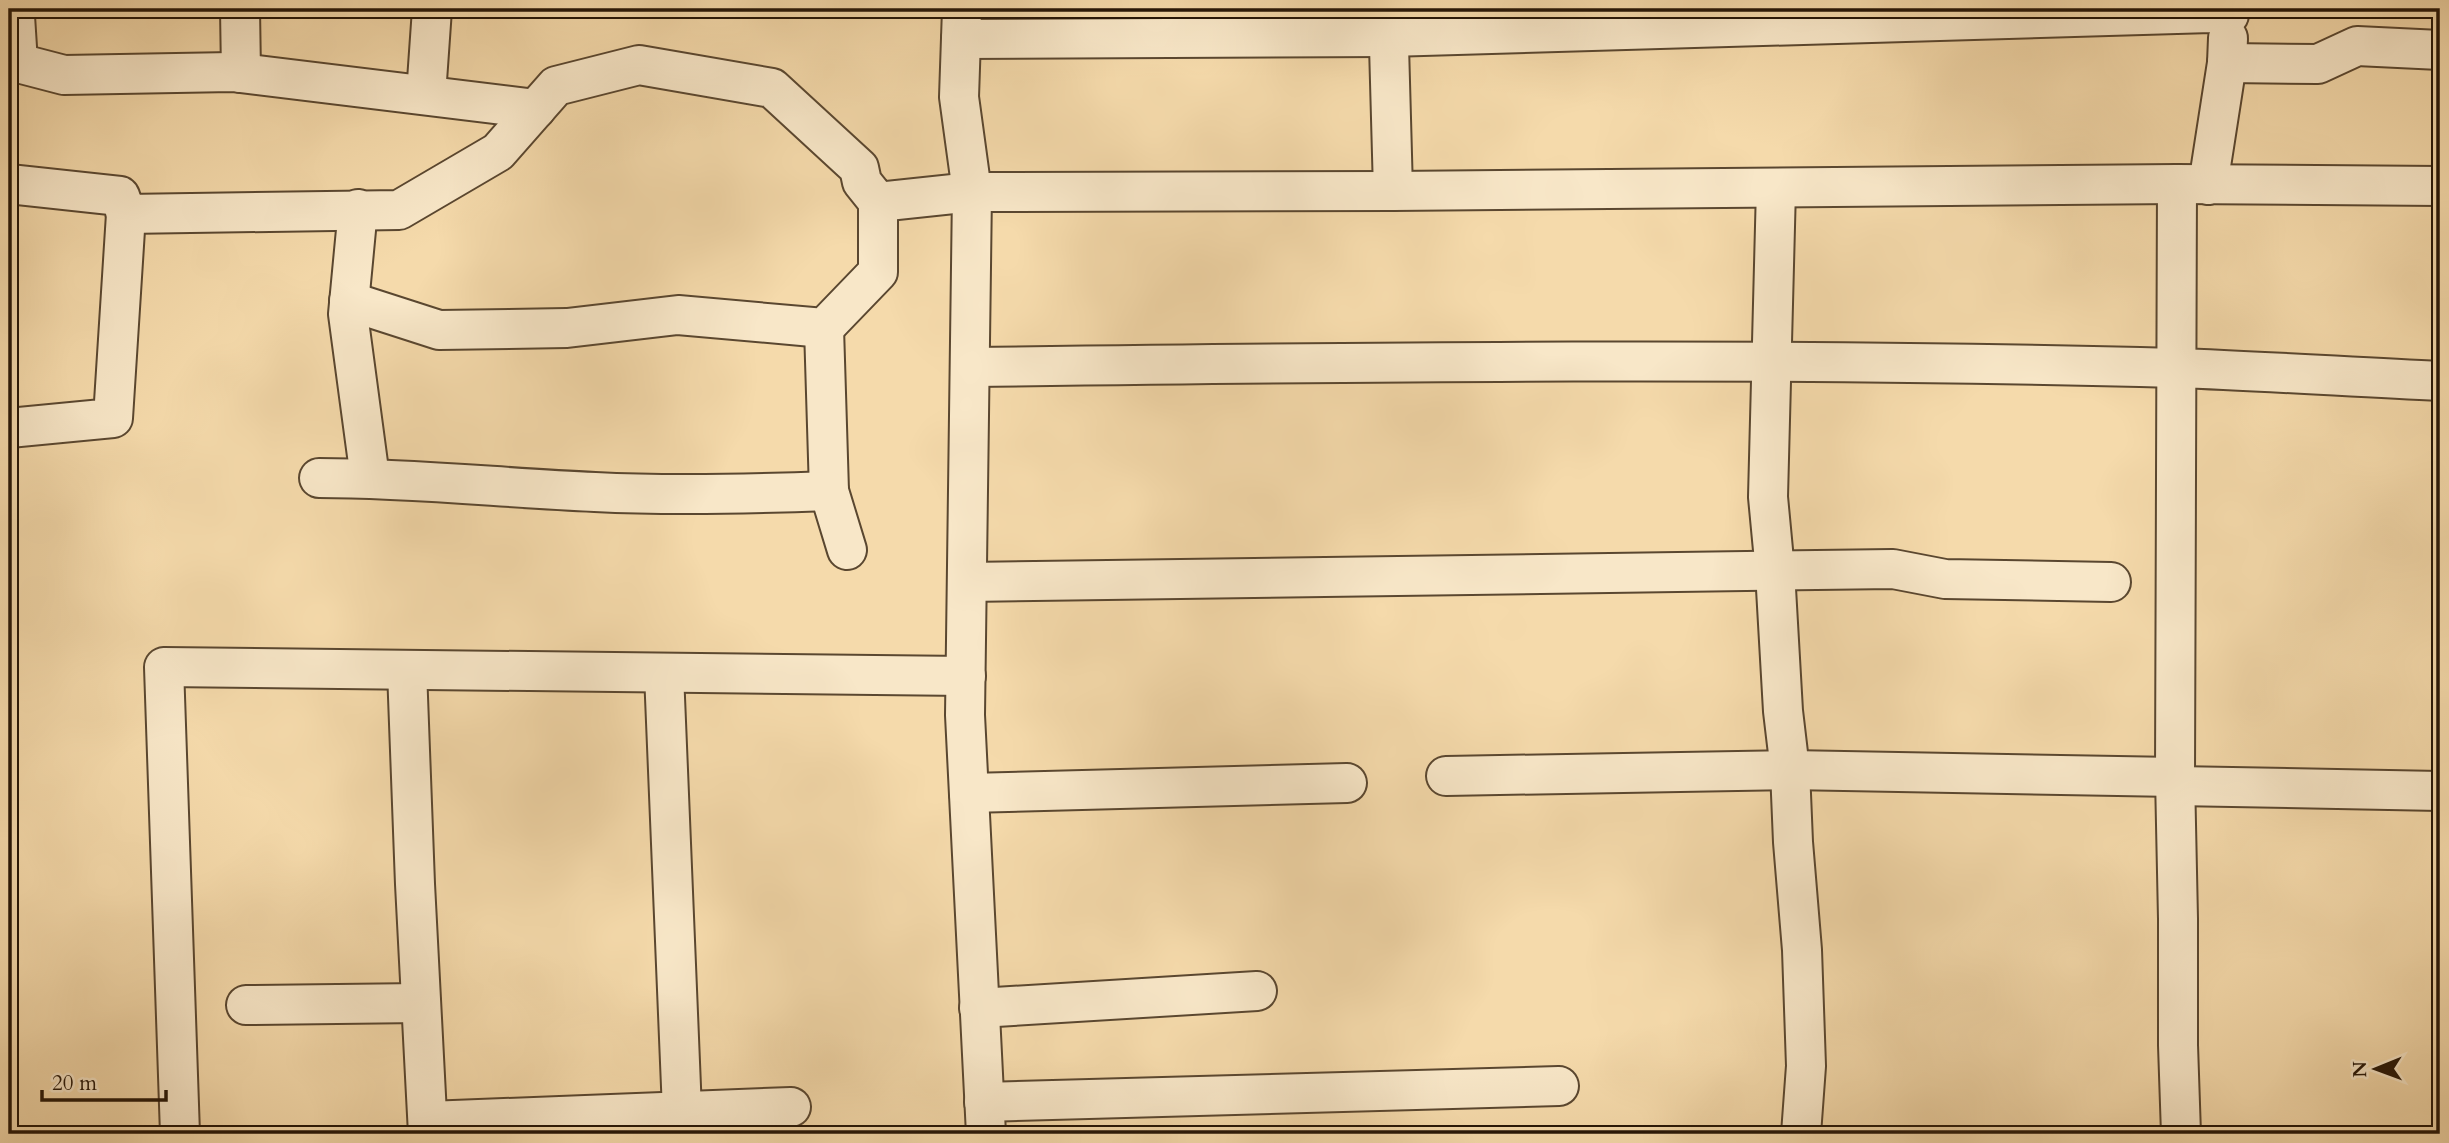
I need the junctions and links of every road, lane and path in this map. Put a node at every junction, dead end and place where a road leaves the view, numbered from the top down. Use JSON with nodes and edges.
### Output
{"nodes":[{"id":1,"x":240,"y":9,"type":"edge"},
{"id":2,"x":432,"y":9,"type":"edge"},
{"id":3,"x":2228,"y":12,"type":"edge"},
{"id":4,"x":9,"y":16,"type":"edge"},
{"id":5,"x":1389,"y":23,"type":"edge"},
{"id":6,"x":962,"y":24,"type":"edge"},
{"id":7,"x":2440,"y":50,"type":"edge"},
{"id":8,"x":2227,"y":63,"type":"junction"},
{"id":9,"x":241,"y":73,"type":"junction"},
{"id":10,"x":426,"y":95,"type":"junction"},
{"id":11,"x":536,"y":109,"type":"junction"},
{"id":12,"x":9,"y":184,"type":"edge"},
{"id":13,"x":2192,"y":185,"type":"junction"},
{"id":14,"x":2440,"y":186,"type":"edge"},
{"id":15,"x":1776,"y":188,"type":"junction"},
{"id":16,"x":1394,"y":191,"type":"junction"},
{"id":17,"x":972,"y":192,"type":"junction"},
{"id":18,"x":878,"y":202,"type":"junction"},
{"id":19,"x":358,"y":209,"type":"junction"},
{"id":20,"x":126,"y":214,"type":"junction"},
{"id":21,"x":349,"y":301,"type":"junction"},
{"id":22,"x":824,"y":328,"type":"junction"},
{"id":23,"x":1773,"y":362,"type":"junction"},
{"id":24,"x":970,"y":367,"type":"junction"},
{"id":25,"x":2176,"y":368,"type":"junction"},
{"id":26,"x":2440,"y":381,"type":"edge"},
{"id":27,"x":9,"y":428,"type":"edge"},
{"id":28,"x":319,"y":478,"type":"dead end"},
{"id":29,"x":370,"y":478,"type":"junction"},
{"id":30,"x":829,"y":491,"type":"junction"},
{"id":31,"x":847,"y":550,"type":"dead end"},
{"id":32,"x":1775,"y":571,"type":"junction"},
{"id":33,"x":967,"y":582,"type":"junction"},
{"id":34,"x":2111,"y":582,"type":"dead end"},
{"id":35,"x":407,"y":670,"type":"junction"},
{"id":36,"x":664,"y":673,"type":"junction"},
{"id":37,"x":966,"y":676,"type":"junction"},
{"id":38,"x":1790,"y":769,"type":"junction"},
{"id":39,"x":1446,"y":776,"type":"dead end"},
{"id":40,"x":2175,"y":782,"type":"junction"},
{"id":41,"x":1347,"y":783,"type":"dead end"},
{"id":42,"x":2440,"y":791,"type":"edge"},
{"id":43,"x":969,"y":793,"type":"junction"},
{"id":44,"x":1256,"y":990,"type":"dead end"},
{"id":45,"x":421,"y":1003,"type":"junction"},
{"id":46,"x":246,"y":1005,"type":"dead end"},
{"id":47,"x":979,"y":1008,"type":"junction"},
{"id":48,"x":1559,"y":1086,"type":"dead end"},
{"id":49,"x":791,"y":1107,"type":"dead end"},
{"id":50,"x":682,"y":1111,"type":"junction"},
{"id":51,"x":985,"y":1118,"type":"edge"},
{"id":52,"x":428,"y":1128,"type":"edge"},
{"id":53,"x":180,"y":1134,"type":"edge"},
{"id":54,"x":1801,"y":1134,"type":"edge"},
{"id":55,"x":2181,"y":1134,"type":"edge"}],
"edges":[{"from":1,"to":9,"type":"street"},
{"from":2,"to":10,"type":"street"},
{"from":3,"to":5,"type":"street"},
{"from":3,"to":8,"type":"street"},
{"from":4,"to":9,"type":"street"},
{"from":5,"to":6,"type":"street"},
{"from":5,"to":16,"type":"street"},
{"from":6,"to":17,"type":"street"},
{"from":7,"to":8,"type":"street"},
{"from":8,"to":13,"type":"street"},
{"from":9,"to":10,"type":"street"},
{"from":10,"to":11,"type":"street"},
{"from":11,"to":18,"type":"street"},
{"from":11,"to":19,"type":"street"},
{"from":12,"to":20,"type":"street"},
{"from":13,"to":14,"type":"street"},
{"from":13,"to":15,"type":"street"},
{"from":13,"to":25,"type":"street"},
{"from":15,"to":16,"type":"street"},
{"from":15,"to":23,"type":"street"},
{"from":16,"to":17,"type":"street"},
{"from":17,"to":18,"type":"street"},
{"from":17,"to":24,"type":"street"},
{"from":18,"to":22,"type":"street"},
{"from":19,"to":20,"type":"street"},
{"from":19,"to":21,"type":"street"},
{"from":20,"to":27,"type":"street"},
{"from":21,"to":22,"type":"street"},
{"from":21,"to":29,"type":"street"},
{"from":22,"to":30,"type":"street"},
{"from":23,"to":24,"type":"street"},
{"from":23,"to":25,"type":"street"},
{"from":23,"to":32,"type":"street"},
{"from":24,"to":33,"type":"street"},
{"from":25,"to":26,"type":"street"},
{"from":25,"to":40,"type":"street"},
{"from":28,"to":29,"type":"street"},
{"from":29,"to":30,"type":"street"},
{"from":30,"to":31,"type":"street"},
{"from":32,"to":33,"type":"street"},
{"from":32,"to":34,"type":"street"},
{"from":32,"to":38,"type":"street"},
{"from":33,"to":37,"type":"street"},
{"from":35,"to":36,"type":"street"},
{"from":35,"to":45,"type":"street"},
{"from":35,"to":53,"type":"street"},
{"from":36,"to":37,"type":"street"},
{"from":36,"to":50,"type":"street"},
{"from":37,"to":43,"type":"street"},
{"from":38,"to":39,"type":"street"},
{"from":38,"to":40,"type":"street"},
{"from":38,"to":54,"type":"street"},
{"from":40,"to":42,"type":"street"},
{"from":40,"to":55,"type":"street"},
{"from":41,"to":43,"type":"street"},
{"from":43,"to":47,"type":"street"},
{"from":44,"to":47,"type":"street"},
{"from":45,"to":46,"type":"street"},
{"from":45,"to":52,"type":"street"},
{"from":47,"to":51,"type":"street"},
{"from":48,"to":51,"type":"street"},
{"from":49,"to":50,"type":"street"},
{"from":50,"to":52,"type":"street"}]}
